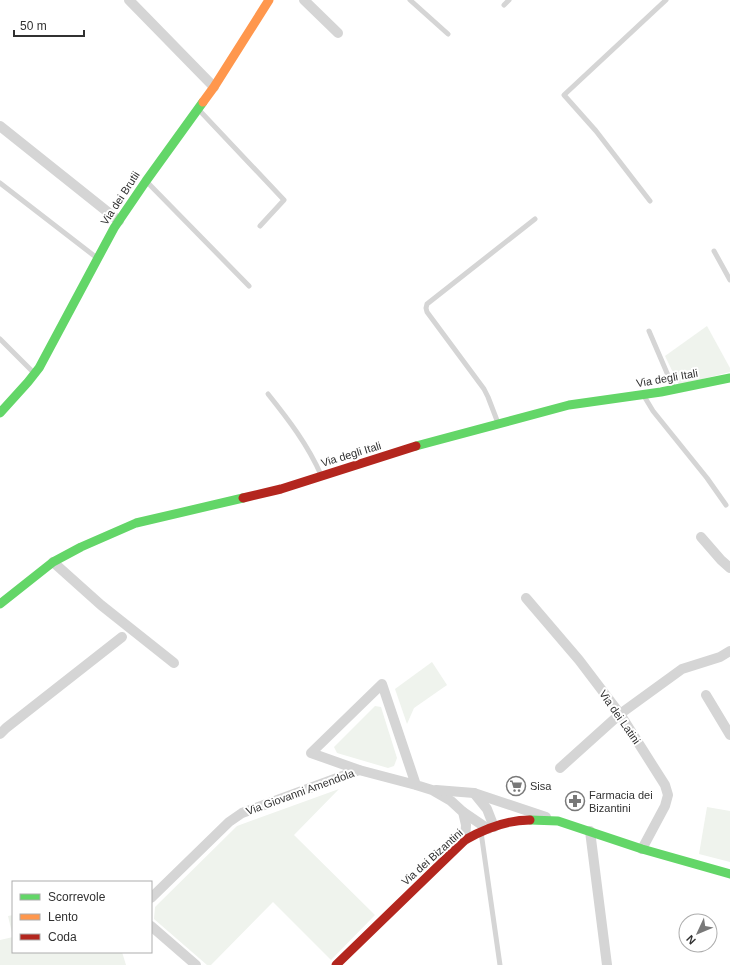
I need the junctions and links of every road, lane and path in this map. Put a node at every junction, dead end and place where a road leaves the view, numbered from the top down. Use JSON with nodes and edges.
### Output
{"nodes":[{"id":1,"x":129,"y":0,"type":"edge"},
{"id":2,"x":269,"y":0,"type":"edge"},
{"id":3,"x":304,"y":0,"type":"edge"},
{"id":4,"x":410,"y":0,"type":"edge"},
{"id":5,"x":509,"y":0,"type":"edge"},
{"id":6,"x":666,"y":0,"type":"edge"},
{"id":7,"x":504,"y":5,"type":"dead end"},
{"id":8,"x":338,"y":32,"type":"dead end"},
{"id":9,"x":448,"y":34,"type":"dead end"},
{"id":10,"x":214,"y":88,"type":"junction"},
{"id":11,"x":198,"y":109,"type":"junction"},
{"id":12,"x":0,"y":126,"type":"edge"},
{"id":13,"x":146,"y":181,"type":"junction"},
{"id":14,"x":0,"y":183,"type":"edge"},
{"id":15,"x":650,"y":201,"type":"dead end"},
{"id":16,"x":535,"y":219,"type":"dead end"},
{"id":17,"x":119,"y":221,"type":"junction"},
{"id":18,"x":260,"y":226,"type":"dead end"},
{"id":19,"x":714,"y":250,"type":"dead end"},
{"id":20,"x":98,"y":258,"type":"junction"},
{"id":21,"x":730,"y":280,"type":"edge"},
{"id":22,"x":249,"y":286,"type":"dead end"},
{"id":23,"x":649,"y":331,"type":"dead end"},
{"id":24,"x":0,"y":339,"type":"edge"},
{"id":25,"x":35,"y":374,"type":"junction"},
{"id":26,"x":730,"y":378,"type":"edge"},
{"id":27,"x":674,"y":389,"type":"junction"},
{"id":28,"x":268,"y":394,"type":"dead end"},
{"id":29,"x":644,"y":394,"type":"junction"},
{"id":30,"x":0,"y":413,"type":"edge"},
{"id":31,"x":498,"y":424,"type":"junction"},
{"id":32,"x":322,"y":476,"type":"junction"},
{"id":33,"x":726,"y":505,"type":"dead end"},
{"id":34,"x":701,"y":537,"type":"dead end"},
{"id":35,"x":53,"y":562,"type":"junction"},
{"id":36,"x":730,"y":568,"type":"edge"},
{"id":37,"x":526,"y":598,"type":"dead end"},
{"id":38,"x":0,"y":604,"type":"edge"},
{"id":39,"x":122,"y":637,"type":"dead end"},
{"id":40,"x":730,"y":652,"type":"edge"},
{"id":41,"x":174,"y":662,"type":"dead end"},
{"id":42,"x":706,"y":695,"type":"dead end"},
{"id":43,"x":620,"y":714,"type":"junction"},
{"id":44,"x":2,"y":729,"type":"edge"},
{"id":45,"x":730,"y":735,"type":"edge"},
{"id":46,"x":560,"y":768,"type":"dead end"},
{"id":47,"x":359,"y":770,"type":"junction"},
{"id":48,"x":416,"y":785,"type":"junction"},
{"id":49,"x":432,"y":790,"type":"junction"},
{"id":50,"x":474,"y":793,"type":"junction"},
{"id":51,"x":464,"y":812,"type":"junction"},
{"id":52,"x":558,"y":821,"type":"junction"},
{"id":53,"x":488,"y":829,"type":"junction"},
{"id":54,"x":590,"y":831,"type":"junction"},
{"id":55,"x":465,"y":840,"type":"junction"},
{"id":56,"x":642,"y":849,"type":"junction"},
{"id":57,"x":730,"y":874,"type":"edge"},
{"id":58,"x":152,"y":897,"type":"edge"},
{"id":59,"x":152,"y":927,"type":"edge"},
{"id":60,"x":196,"y":965,"type":"edge"},
{"id":61,"x":336,"y":965,"type":"edge"},
{"id":62,"x":500,"y":965,"type":"edge"},
{"id":63,"x":608,"y":965,"type":"edge"}],
"edges":[{"from":1,"to":10,"type":"street"},
{"from":2,"to":10,"type":"street","name":"Via dei Brutii"},
{"from":3,"to":8,"type":"street"},
{"from":4,"to":9,"type":"lane"},
{"from":5,"to":7,"type":"lane"},
{"from":6,"to":15,"type":"lane"},
{"from":10,"to":11,"type":"street","name":"Via dei Brutii"},
{"from":11,"to":13,"type":"street","name":"Via dei Brutii"},
{"from":11,"to":18,"type":"lane"},
{"from":12,"to":17,"type":"street"},
{"from":13,"to":17,"type":"street","name":"Via dei Brutii"},
{"from":13,"to":22,"type":"lane"},
{"from":14,"to":20,"type":"lane"},
{"from":16,"to":31,"type":"lane"},
{"from":17,"to":20,"type":"street","name":"Via dei Brutii"},
{"from":19,"to":21,"type":"lane"},
{"from":20,"to":25,"type":"street","name":"Via dei Brutii"},
{"from":23,"to":27,"type":"lane"},
{"from":24,"to":25,"type":"lane"},
{"from":25,"to":30,"type":"street","name":"Via dei Brutii"},
{"from":26,"to":27,"type":"street","name":"Via degli Itali"},
{"from":27,"to":29,"type":"street","name":"Via degli Itali"},
{"from":28,"to":32,"type":"lane"},
{"from":29,"to":31,"type":"street","name":"Via degli Itali"},
{"from":29,"to":33,"type":"lane"},
{"from":31,"to":32,"type":"street","name":"Via degli Itali"},
{"from":32,"to":35,"type":"street","name":"Via degli Itali"},
{"from":34,"to":36,"type":"street"},
{"from":35,"to":38,"type":"street","name":"Via degli Itali"},
{"from":35,"to":41,"type":"street"},
{"from":37,"to":43,"type":"street","name":"Via dei Latini"},
{"from":39,"to":44,"type":"street"},
{"from":40,"to":43,"type":"street"},
{"from":42,"to":45,"type":"street"},
{"from":43,"to":46,"type":"street"},
{"from":43,"to":56,"type":"street","name":"Via dei Latini"},
{"from":47,"to":48,"type":"street","name":"Via Giovanni Amendola"},
{"from":47,"to":48,"type":"street"},
{"from":47,"to":58,"type":"street","name":"Via Giovanni Amendola"},
{"from":48,"to":49,"type":"street","name":"Via Giovanni Amendola"},
{"from":49,"to":50,"type":"street"},
{"from":49,"to":51,"type":"street"},
{"from":50,"to":52,"type":"street"},
{"from":50,"to":53,"type":"street"},
{"from":51,"to":53,"type":"street"},
{"from":51,"to":55,"type":"street"},
{"from":52,"to":53,"type":"street","name":"Via dei Bizantini"},
{"from":52,"to":54,"type":"street","name":"Via dei Bizantini"},
{"from":53,"to":55,"type":"street","name":"Via dei Bizantini"},
{"from":53,"to":62,"type":"lane"},
{"from":54,"to":56,"type":"street","name":"Via dei Bizantini"},
{"from":54,"to":63,"type":"street"},
{"from":55,"to":61,"type":"street","name":"Via dei Bizantini"},
{"from":56,"to":57,"type":"street","name":"Via dei Bizantini"},
{"from":59,"to":60,"type":"street"}]}
